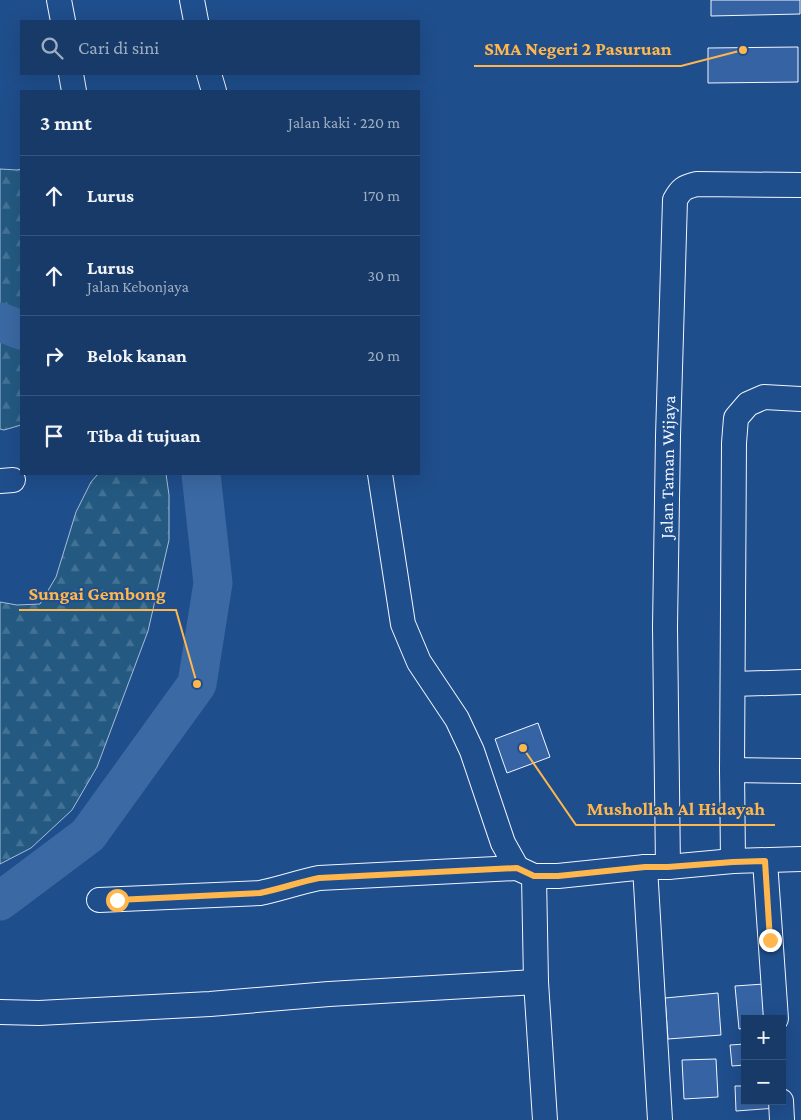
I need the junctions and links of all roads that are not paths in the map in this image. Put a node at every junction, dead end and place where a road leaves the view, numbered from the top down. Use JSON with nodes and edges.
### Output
{"nodes":[{"id":1,"x":60,"y":0,"type":"edge"},
{"id":2,"x":192,"y":0,"type":"edge"},
{"id":3,"x":63,"y":20,"type":"edge"},
{"id":4,"x":196,"y":20,"type":"edge"},
{"id":5,"x":71,"y":75,"type":"edge"},
{"id":6,"x":209,"y":75,"type":"edge"},
{"id":7,"x":74,"y":90,"type":"edge"},
{"id":8,"x":214,"y":90,"type":"edge"},
{"id":9,"x":801,"y":185,"type":"edge"},
{"id":10,"x":801,"y":399,"type":"edge"},
{"id":11,"x":380,"y":475,"type":"edge"},
{"id":12,"x":801,"y":682,"type":"edge"},
{"id":13,"x":732,"y":684,"type":"junction"},
{"id":14,"x":732,"y":770,"type":"junction"},
{"id":15,"x":801,"y":771,"type":"edge"},
{"id":16,"x":801,"y":859,"type":"edge"},
{"id":17,"x":765,"y":861,"type":"junction"},
{"id":18,"x":733,"y":862,"type":"junction"},
{"id":19,"x":645,"y":867,"type":"junction"},
{"id":20,"x":668,"y":867,"type":"junction"},
{"id":21,"x":526,"y":872,"type":"junction"},
{"id":22,"x":99,"y":900,"type":"dead end"},
{"id":23,"x":536,"y":982,"type":"junction"},
{"id":24,"x":0,"y":1012,"type":"edge"},
{"id":25,"x":776,"y":1015,"type":"edge"},
{"id":26,"x":781,"y":1105,"type":"edge"},
{"id":27,"x":545,"y":1120,"type":"edge"},
{"id":28,"x":660,"y":1120,"type":"edge"},
{"id":29,"x":782,"y":1120,"type":"edge"}],
"edges":[{"from":1,"to":3,"type":"street"},
{"from":2,"to":4,"type":"street"},
{"from":5,"to":7,"type":"street"},
{"from":6,"to":8,"type":"street"},
{"from":9,"to":20,"type":"street","name":"Jalan Taman Wijaya"},
{"from":10,"to":13,"type":"street"},
{"from":11,"to":21,"type":"street"},
{"from":12,"to":13,"type":"street"},
{"from":13,"to":14,"type":"street"},
{"from":14,"to":15,"type":"street"},
{"from":14,"to":18,"type":"street"},
{"from":16,"to":17,"type":"street"},
{"from":17,"to":18,"type":"street"},
{"from":17,"to":25,"type":"street"},
{"from":18,"to":20,"type":"street"},
{"from":19,"to":20,"type":"street"},
{"from":19,"to":21,"type":"street"},
{"from":19,"to":28,"type":"street"},
{"from":21,"to":22,"type":"street"},
{"from":21,"to":23,"type":"street"},
{"from":23,"to":24,"type":"street"},
{"from":23,"to":27,"type":"street"},
{"from":26,"to":29,"type":"street"}]}
